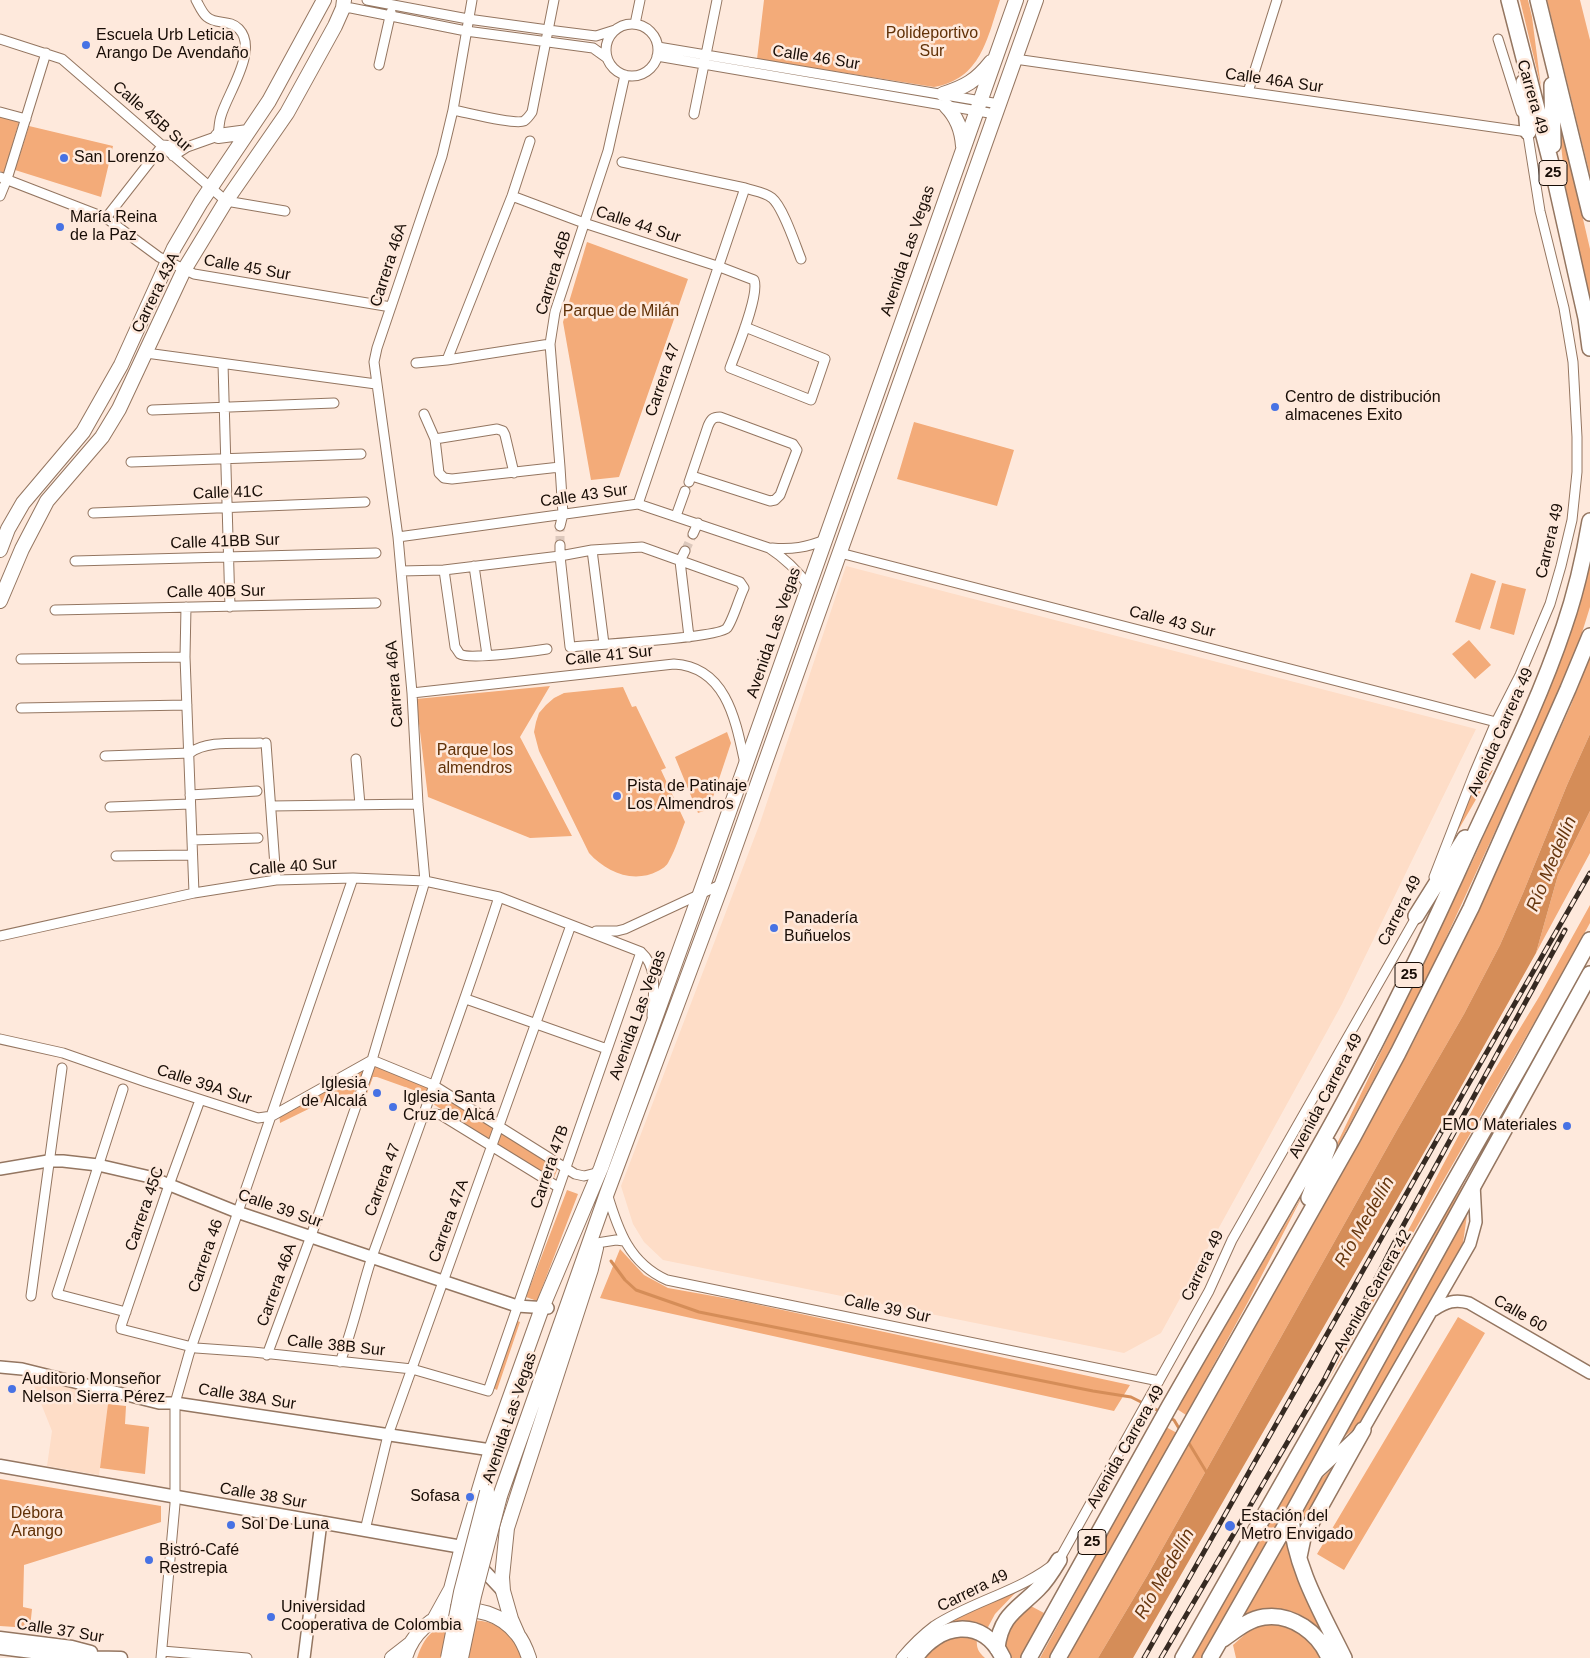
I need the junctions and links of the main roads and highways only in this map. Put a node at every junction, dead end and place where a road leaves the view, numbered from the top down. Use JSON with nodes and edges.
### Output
{"nodes":[{"id":1,"x":324,"y":0,"type":"edge"},
{"id":2,"x":1016,"y":0,"type":"edge"},
{"id":3,"x":1036,"y":0,"type":"edge"},
{"id":4,"x":1509,"y":0,"type":"edge"},
{"id":5,"x":1538,"y":0,"type":"edge"},
{"id":6,"x":344,"y":4,"type":"edge"},
{"id":7,"x":1521,"y":48,"type":"junction"},
{"id":8,"x":996,"y":56,"type":"junction"},
{"id":9,"x":1551,"y":56,"type":"junction"},
{"id":10,"x":248,"y":132,"type":"junction"},
{"id":11,"x":1528,"y":132,"type":"road end"},
{"id":12,"x":218,"y":136,"type":"road end"},
{"id":13,"x":963,"y":148,"type":"junction"},
{"id":14,"x":1554,"y":175,"type":"junction"},
{"id":15,"x":1590,"y":213,"type":"edge"},
{"id":16,"x":1590,"y":348,"type":"edge"},
{"id":17,"x":1590,"y":521,"type":"edge"},
{"id":18,"x":0,"y":550,"type":"edge"},
{"id":19,"x":0,"y":601,"type":"edge"},
{"id":20,"x":1590,"y":636,"type":"edge"},
{"id":21,"x":1497,"y":786,"type":"junction"},
{"id":22,"x":1416,"y":916,"type":"road end"},
{"id":23,"x":689,"y":924,"type":"junction"},
{"id":24,"x":1590,"y":940,"type":"edge"},
{"id":25,"x":690,"y":971,"type":"junction"},
{"id":26,"x":1590,"y":974,"type":"edge"},
{"id":27,"x":1346,"y":1099,"type":"junction"},
{"id":28,"x":581,"y":1218,"type":"junction"},
{"id":29,"x":594,"y":1239,"type":"junction"},
{"id":30,"x":1294,"y":1239,"type":"junction"},
{"id":31,"x":545,"y":1308,"type":"junction"},
{"id":32,"x":1363,"y":1430,"type":"road end"},
{"id":33,"x":0,"y":1466,"type":"edge"},
{"id":34,"x":494,"y":1494,"type":"junction"},
{"id":35,"x":1291,"y":1516,"type":"junction"},
{"id":36,"x":468,"y":1525,"type":"junction"},
{"id":37,"x":507,"y":1528,"type":"junction"},
{"id":38,"x":462,"y":1547,"type":"junction"},
{"id":39,"x":1298,"y":1559,"type":"junction"},
{"id":40,"x":1059,"y":1560,"type":"road end"},
{"id":41,"x":503,"y":1592,"type":"junction"},
{"id":42,"x":435,"y":1618,"type":"junction"},
{"id":43,"x":0,"y":1638,"type":"edge"},
{"id":44,"x":1220,"y":1641,"type":"junction"},
{"id":45,"x":410,"y":1644,"type":"junction"},
{"id":46,"x":524,"y":1646,"type":"edge"},
{"id":47,"x":0,"y":1648,"type":"edge"},
{"id":48,"x":1000,"y":1653,"type":"edge"},
{"id":49,"x":45,"y":1655,"type":"edge"},
{"id":50,"x":115,"y":1657,"type":"edge"},
{"id":51,"x":121,"y":1658,"type":"edge"},
{"id":52,"x":392,"y":1658,"type":"edge"},
{"id":53,"x":405,"y":1658,"type":"edge"},
{"id":54,"x":448,"y":1658,"type":"edge"},
{"id":55,"x":461,"y":1658,"type":"edge"},
{"id":56,"x":537,"y":1658,"type":"edge"},
{"id":57,"x":915,"y":1658,"type":"edge"},
{"id":58,"x":1030,"y":1658,"type":"edge"},
{"id":59,"x":1058,"y":1658,"type":"edge"},
{"id":60,"x":1183,"y":1658,"type":"edge"},
{"id":61,"x":1210,"y":1658,"type":"edge"},
{"id":62,"x":1329,"y":1658,"type":"edge"},
{"id":63,"x":1344,"y":1658,"type":"edge"}],
"edges":[{"from":1,"to":10,"type":"main road","name":"Carrera 43A"},
{"from":2,"to":8,"type":"main road","name":"Avenida Las Vegas"},
{"from":3,"to":25,"type":"main road","name":"Avenida Las Vegas"},
{"from":4,"to":7,"type":"highway","number":"25"},
{"from":5,"to":9,"type":"highway","number":"25"},
{"from":6,"to":19,"type":"main road","name":"Carrera 43A"},
{"from":7,"to":11,"type":"highway"},
{"from":7,"to":14,"type":"highway","number":"25"},
{"from":8,"to":13,"type":"main road","name":"Avenida Las Vegas"},
{"from":8,"to":13,"type":"main road"},
{"from":9,"to":14,"type":"highway"},
{"from":9,"to":15,"type":"highway","number":"25"},
{"from":10,"to":12,"type":"main road"},
{"from":10,"to":18,"type":"main road","name":"Carrera 43A"},
{"from":13,"to":23,"type":"main road","name":"Avenida Las Vegas"},
{"from":14,"to":16,"type":"highway","number":"25"},
{"from":17,"to":21,"type":"highway","name":"Avenida Carrera 49","number":"25"},
{"from":20,"to":30,"type":"highway","number":"25"},
{"from":21,"to":22,"type":"highway"},
{"from":21,"to":27,"type":"highway","name":"Avenida Carrera 49","number":"25"},
{"from":23,"to":25,"type":"main road"},
{"from":23,"to":28,"type":"main road","name":"Avenida Las Vegas"},
{"from":24,"to":60,"type":"highway","name":"Avenida Carrera 42"},
{"from":25,"to":29,"type":"main road","name":"Avenida Las Vegas"},
{"from":26,"to":35,"type":"highway"},
{"from":27,"to":30,"type":"highway"},
{"from":27,"to":58,"type":"highway","name":"Avenida Carrera 49","number":"25"},
{"from":28,"to":29,"type":"main road"},
{"from":28,"to":31,"type":"main road","name":"Avenida Las Vegas"},
{"from":29,"to":34,"type":"main road","name":"Avenida Las Vegas"},
{"from":29,"to":37,"type":"main road","name":"Avenida Las Vegas"},
{"from":30,"to":59,"type":"highway","number":"25"},
{"from":31,"to":34,"type":"main road","name":"Avenida Las Vegas"},
{"from":31,"to":36,"type":"main road","name":"Avenida Las Vegas"},
{"from":32,"to":39,"type":"highway"},
{"from":33,"to":38,"type":"main road","name":"Calle 38 Sur"},
{"from":34,"to":54,"type":"main road","name":"Avenida Las Vegas","bridge":true},
{"from":34,"to":55,"type":"main road","name":"Avenida Las Vegas","bridge":true},
{"from":35,"to":39,"type":"highway"},
{"from":35,"to":44,"type":"highway"},
{"from":36,"to":37,"type":"main road"},
{"from":36,"to":38,"type":"main road","name":"Avenida Las Vegas"},
{"from":37,"to":41,"type":"main road","name":"Avenida Las Vegas"},
{"from":38,"to":41,"type":"main road"},
{"from":38,"to":42,"type":"main road","name":"Avenida Las Vegas"},
{"from":39,"to":63,"type":"highway"},
{"from":40,"to":48,"type":"highway"},
{"from":41,"to":46,"type":"main road","name":"Avenida Las Vegas"},
{"from":42,"to":45,"type":"main road"},
{"from":42,"to":46,"type":"main road"},
{"from":43,"to":50,"type":"main road","name":"Calle 37 Sur"},
{"from":44,"to":61,"type":"highway"},
{"from":44,"to":62,"type":"highway"},
{"from":45,"to":52,"type":"main road"},
{"from":45,"to":53,"type":"main road"},
{"from":46,"to":56,"type":"main road"},
{"from":47,"to":49,"type":"main road","name":"Calle 37 Sur"},
{"from":48,"to":57,"type":"highway"},
{"from":49,"to":50,"type":"main road","name":"Calle 37 Sur"},
{"from":50,"to":51,"type":"main road","name":"Calle 37 Sur"}]}
